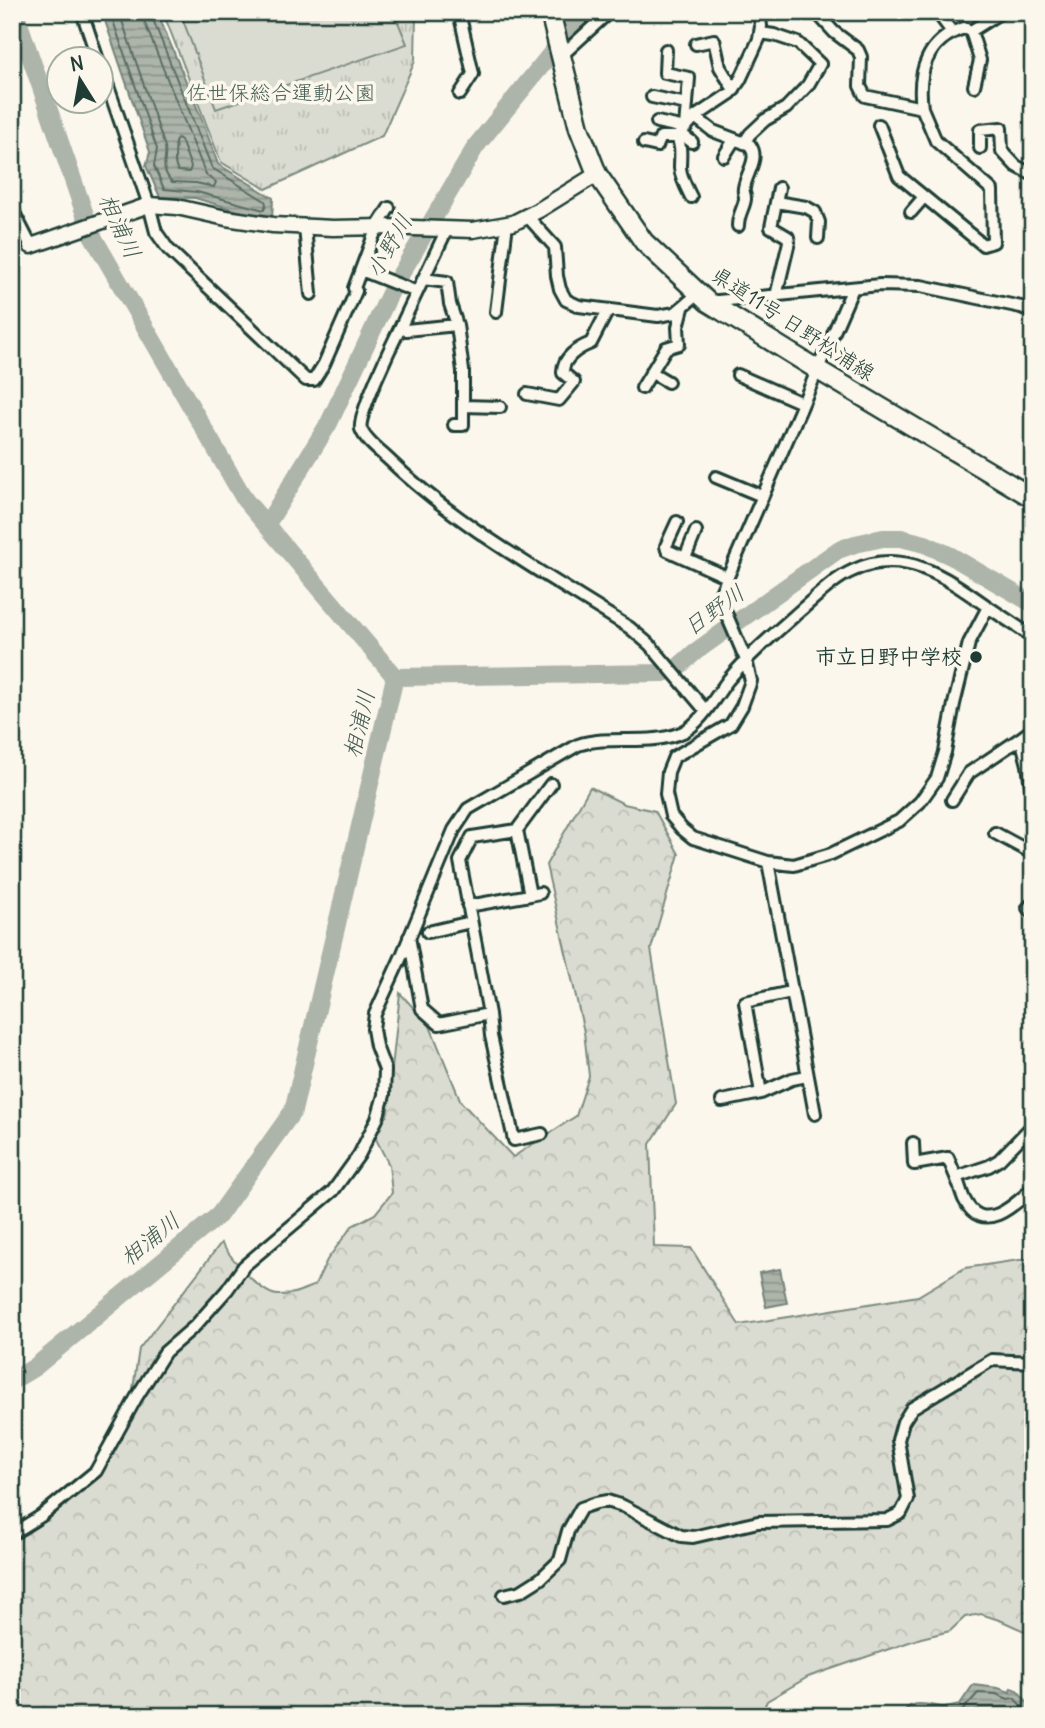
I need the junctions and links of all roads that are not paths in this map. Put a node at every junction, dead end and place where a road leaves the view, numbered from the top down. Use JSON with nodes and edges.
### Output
{"nodes":[{"id":1,"x":82,"y":12,"type":"edge"},
{"id":2,"x":459,"y":12,"type":"edge"},
{"id":3,"x":550,"y":12,"type":"edge"},
{"id":4,"x":610,"y":12,"type":"edge"},
{"id":5,"x":759,"y":12,"type":"edge"},
{"id":6,"x":816,"y":12,"type":"edge"},
{"id":7,"x":937,"y":12,"type":"edge"},
{"id":8,"x":1001,"y":12,"type":"edge"},
{"id":9,"x":971,"y":31,"type":"junction"},
{"id":10,"x":952,"y":32,"type":"junction"},
{"id":11,"x":760,"y":33,"type":"junction"},
{"id":12,"x":696,"y":44,"type":"dead end"},
{"id":13,"x":93,"y":46,"type":"edge"},
{"id":14,"x":666,"y":50,"type":"dead end"},
{"id":15,"x":561,"y":56,"type":"junction"},
{"id":16,"x":974,"y":86,"type":"dead end"},
{"id":17,"x":734,"y":90,"type":"junction"},
{"id":18,"x":460,"y":94,"type":"dead end"},
{"id":19,"x":652,"y":97,"type":"dead end"},
{"id":20,"x":687,"y":104,"type":"junction"},
{"id":21,"x":922,"y":108,"type":"junction"},
{"id":22,"x":116,"y":112,"type":"edge"},
{"id":23,"x":695,"y":117,"type":"junction"},
{"id":24,"x":657,"y":122,"type":"dead end"},
{"id":25,"x":878,"y":132,"type":"dead end"},
{"id":26,"x":681,"y":133,"type":"junction"},
{"id":27,"x":739,"y":141,"type":"junction"},
{"id":28,"x":692,"y":142,"type":"dead end"},
{"id":29,"x":644,"y":143,"type":"dead end"},
{"id":30,"x":980,"y":148,"type":"dead end"},
{"id":31,"x":724,"y":156,"type":"dead end"},
{"id":32,"x":597,"y":174,"type":"junction"},
{"id":33,"x":1033,"y":176,"type":"edge"},
{"id":34,"x":779,"y":188,"type":"dead end"},
{"id":35,"x":691,"y":197,"type":"dead end"},
{"id":36,"x":924,"y":197,"type":"junction"},
{"id":37,"x":776,"y":202,"type":"junction"},
{"id":38,"x":146,"y":206,"type":"junction"},
{"id":39,"x":389,"y":208,"type":"dead end"},
{"id":40,"x":12,"y":209,"type":"edge"},
{"id":41,"x":911,"y":212,"type":"dead end"},
{"id":42,"x":527,"y":216,"type":"junction"},
{"id":43,"x":507,"y":224,"type":"junction"},
{"id":44,"x":738,"y":226,"type":"dead end"},
{"id":45,"x":305,"y":227,"type":"junction"},
{"id":46,"x":380,"y":227,"type":"junction"},
{"id":47,"x":444,"y":229,"type":"junction"},
{"id":48,"x":818,"y":238,"type":"dead end"},
{"id":49,"x":36,"y":244,"type":"joint"},
{"id":50,"x":362,"y":270,"type":"junction"},
{"id":51,"x":423,"y":279,"type":"junction"},
{"id":52,"x":853,"y":288,"type":"junction"},
{"id":53,"x":416,"y":292,"type":"junction"},
{"id":54,"x":311,"y":294,"type":"dead end"},
{"id":55,"x":776,"y":296,"type":"junction"},
{"id":56,"x":704,"y":298,"type":"junction"},
{"id":57,"x":683,"y":307,"type":"junction"},
{"id":58,"x":608,"y":310,"type":"junction"},
{"id":59,"x":1032,"y":310,"type":"edge"},
{"id":60,"x":496,"y":312,"type":"dead end"},
{"id":61,"x":457,"y":325,"type":"junction"},
{"id":62,"x":401,"y":326,"type":"junction"},
{"id":63,"x":672,"y":346,"type":"junction"},
{"id":64,"x":687,"y":352,"type":"dead end"},
{"id":65,"x":818,"y":370,"type":"junction"},
{"id":66,"x":651,"y":372,"type":"junction"},
{"id":67,"x":738,"y":375,"type":"dead end"},
{"id":68,"x":668,"y":382,"type":"dead end"},
{"id":69,"x":642,"y":388,"type":"dead end"},
{"id":70,"x":527,"y":394,"type":"dead end"},
{"id":71,"x":802,"y":403,"type":"junction"},
{"id":72,"x":463,"y":406,"type":"junction"},
{"id":73,"x":500,"y":407,"type":"dead end"},
{"id":74,"x":454,"y":425,"type":"dead end"},
{"id":75,"x":716,"y":477,"type":"dead end"},
{"id":76,"x":762,"y":496,"type":"junction"},
{"id":77,"x":1033,"y":498,"type":"edge"},
{"id":78,"x":677,"y":522,"type":"dead end"},
{"id":79,"x":696,"y":531,"type":"dead end"},
{"id":80,"x":685,"y":558,"type":"junction"},
{"id":81,"x":727,"y":577,"type":"junction"},
{"id":82,"x":988,"y":607,"type":"junction"},
{"id":83,"x":1033,"y":637,"type":"edge"},
{"id":84,"x":744,"y":656,"type":"junction"},
{"id":85,"x":705,"y":710,"type":"junction"},
{"id":86,"x":1033,"y":729,"type":"edge"},
{"id":87,"x":1021,"y":738,"type":"junction"},
{"id":88,"x":551,"y":784,"type":"dead end"},
{"id":89,"x":952,"y":800,"type":"dead end"},
{"id":90,"x":1033,"y":800,"type":"edge"},
{"id":91,"x":517,"y":830,"type":"junction"},
{"id":92,"x":995,"y":833,"type":"dead end"},
{"id":93,"x":1033,"y":852,"type":"edge"},
{"id":94,"x":768,"y":862,"type":"junction"},
{"id":95,"x":1033,"y":903,"type":"edge"},
{"id":96,"x":468,"y":906,"type":"junction"},
{"id":97,"x":1033,"y":913,"type":"edge"},
{"id":98,"x":471,"y":922,"type":"junction"},
{"id":99,"x":428,"y":932,"type":"dead end"},
{"id":100,"x":410,"y":937,"type":"junction"},
{"id":101,"x":792,"y":992,"type":"junction"},
{"id":102,"x":489,"y":1014,"type":"junction"},
{"id":103,"x":807,"y":1076,"type":"junction"},
{"id":104,"x":761,"y":1093,"type":"junction"},
{"id":105,"x":722,"y":1101,"type":"dead end"},
{"id":106,"x":815,"y":1114,"type":"dead end"},
{"id":107,"x":1033,"y":1125,"type":"edge"},
{"id":108,"x":542,"y":1134,"type":"dead end"},
{"id":109,"x":913,"y":1143,"type":"dead end"},
{"id":110,"x":956,"y":1177,"type":"junction"},
{"id":111,"x":1033,"y":1188,"type":"edge"},
{"id":112,"x":1033,"y":1362,"type":"edge"},
{"id":113,"x":12,"y":1534,"type":"edge"},
{"id":114,"x":504,"y":1595,"type":"dead end"}],
"edges":[{"from":1,"to":13,"type":"street"},
{"from":2,"to":18,"type":"street"},
{"from":3,"to":15,"type":"main road","name":"県道11号 日野松浦線"},
{"from":4,"to":15,"type":"street"},
{"from":5,"to":11,"type":"street"},
{"from":6,"to":21,"type":"street"},
{"from":7,"to":10,"type":"street"},
{"from":8,"to":9,"type":"street"},
{"from":9,"to":10,"type":"street"},
{"from":9,"to":16,"type":"street"},
{"from":10,"to":21,"type":"street"},
{"from":11,"to":17,"type":"street"},
{"from":11,"to":27,"type":"street"},
{"from":12,"to":17,"type":"street"},
{"from":14,"to":20,"type":"street"},
{"from":15,"to":32,"type":"main road","name":"県道11号 日野松浦線"},
{"from":17,"to":23,"type":"street"},
{"from":19,"to":20,"type":"street"},
{"from":20,"to":26,"type":"street"},
{"from":21,"to":36,"type":"street"},
{"from":22,"to":38,"type":"street"},
{"from":23,"to":26,"type":"street"},
{"from":23,"to":27,"type":"street"},
{"from":24,"to":26,"type":"street"},
{"from":25,"to":36,"type":"street"},
{"from":26,"to":28,"type":"street"},
{"from":26,"to":29,"type":"street"},
{"from":26,"to":35,"type":"street"},
{"from":27,"to":31,"type":"street"},
{"from":27,"to":44,"type":"street"},
{"from":30,"to":33,"type":"street"},
{"from":32,"to":42,"type":"street"},
{"from":32,"to":56,"type":"main road","name":"県道11号 日野松浦線"},
{"from":34,"to":37,"type":"street"},
{"from":36,"to":41,"type":"street"},
{"from":37,"to":48,"type":"street"},
{"from":37,"to":55,"type":"street"},
{"from":38,"to":45,"type":"street"},
{"from":38,"to":49,"type":"street"},
{"from":38,"to":50,"type":"street"},
{"from":39,"to":46,"type":"street"},
{"from":40,"to":49,"type":"street"},
{"from":42,"to":43,"type":"street"},
{"from":42,"to":58,"type":"street"},
{"from":43,"to":47,"type":"street"},
{"from":43,"to":60,"type":"street"},
{"from":45,"to":46,"type":"street"},
{"from":45,"to":54,"type":"street"},
{"from":46,"to":47,"type":"street"},
{"from":46,"to":50,"type":"street"},
{"from":47,"to":51,"type":"street"},
{"from":50,"to":53,"type":"street"},
{"from":51,"to":53,"type":"street"},
{"from":51,"to":61,"type":"street"},
{"from":52,"to":55,"type":"street"},
{"from":52,"to":59,"type":"street"},
{"from":52,"to":65,"type":"street"},
{"from":53,"to":62,"type":"street"},
{"from":55,"to":56,"type":"street"},
{"from":56,"to":57,"type":"street"},
{"from":56,"to":65,"type":"main road","name":"県道11号 日野松浦線"},
{"from":57,"to":58,"type":"street"},
{"from":57,"to":63,"type":"street"},
{"from":58,"to":70,"type":"street"},
{"from":61,"to":62,"type":"street"},
{"from":61,"to":72,"type":"street"},
{"from":62,"to":85,"type":"street"},
{"from":63,"to":64,"type":"street"},
{"from":63,"to":66,"type":"street"},
{"from":65,"to":71,"type":"street"},
{"from":65,"to":77,"type":"main road","name":"県道11号 日野松浦線"},
{"from":66,"to":68,"type":"street"},
{"from":66,"to":69,"type":"street"},
{"from":67,"to":71,"type":"street"},
{"from":71,"to":76,"type":"street"},
{"from":72,"to":73,"type":"street"},
{"from":72,"to":74,"type":"street"},
{"from":75,"to":76,"type":"street"},
{"from":76,"to":81,"type":"street"},
{"from":78,"to":80,"type":"street"},
{"from":79,"to":80,"type":"street"},
{"from":80,"to":81,"type":"street"},
{"from":81,"to":84,"type":"street"},
{"from":82,"to":83,"type":"street"},
{"from":82,"to":84,"type":"street"},
{"from":82,"to":94,"type":"street"},
{"from":84,"to":85,"type":"street"},
{"from":84,"to":94,"type":"street"},
{"from":85,"to":100,"type":"street"},
{"from":86,"to":87,"type":"street"},
{"from":87,"to":89,"type":"street"},
{"from":87,"to":90,"type":"street"},
{"from":88,"to":91,"type":"street"},
{"from":91,"to":96,"type":"street"},
{"from":91,"to":96,"type":"street"},
{"from":92,"to":93,"type":"street"},
{"from":94,"to":101,"type":"street"},
{"from":95,"to":97,"type":"street"},
{"from":96,"to":98,"type":"street"},
{"from":98,"to":99,"type":"street"},
{"from":98,"to":102,"type":"street"},
{"from":100,"to":102,"type":"street"},
{"from":100,"to":113,"type":"street"},
{"from":101,"to":103,"type":"street"},
{"from":101,"to":104,"type":"street"},
{"from":102,"to":108,"type":"street"},
{"from":103,"to":104,"type":"street"},
{"from":103,"to":106,"type":"street"},
{"from":104,"to":105,"type":"street"},
{"from":107,"to":110,"type":"street"},
{"from":109,"to":110,"type":"street"},
{"from":110,"to":111,"type":"street"},
{"from":112,"to":114,"type":"street"}]}
